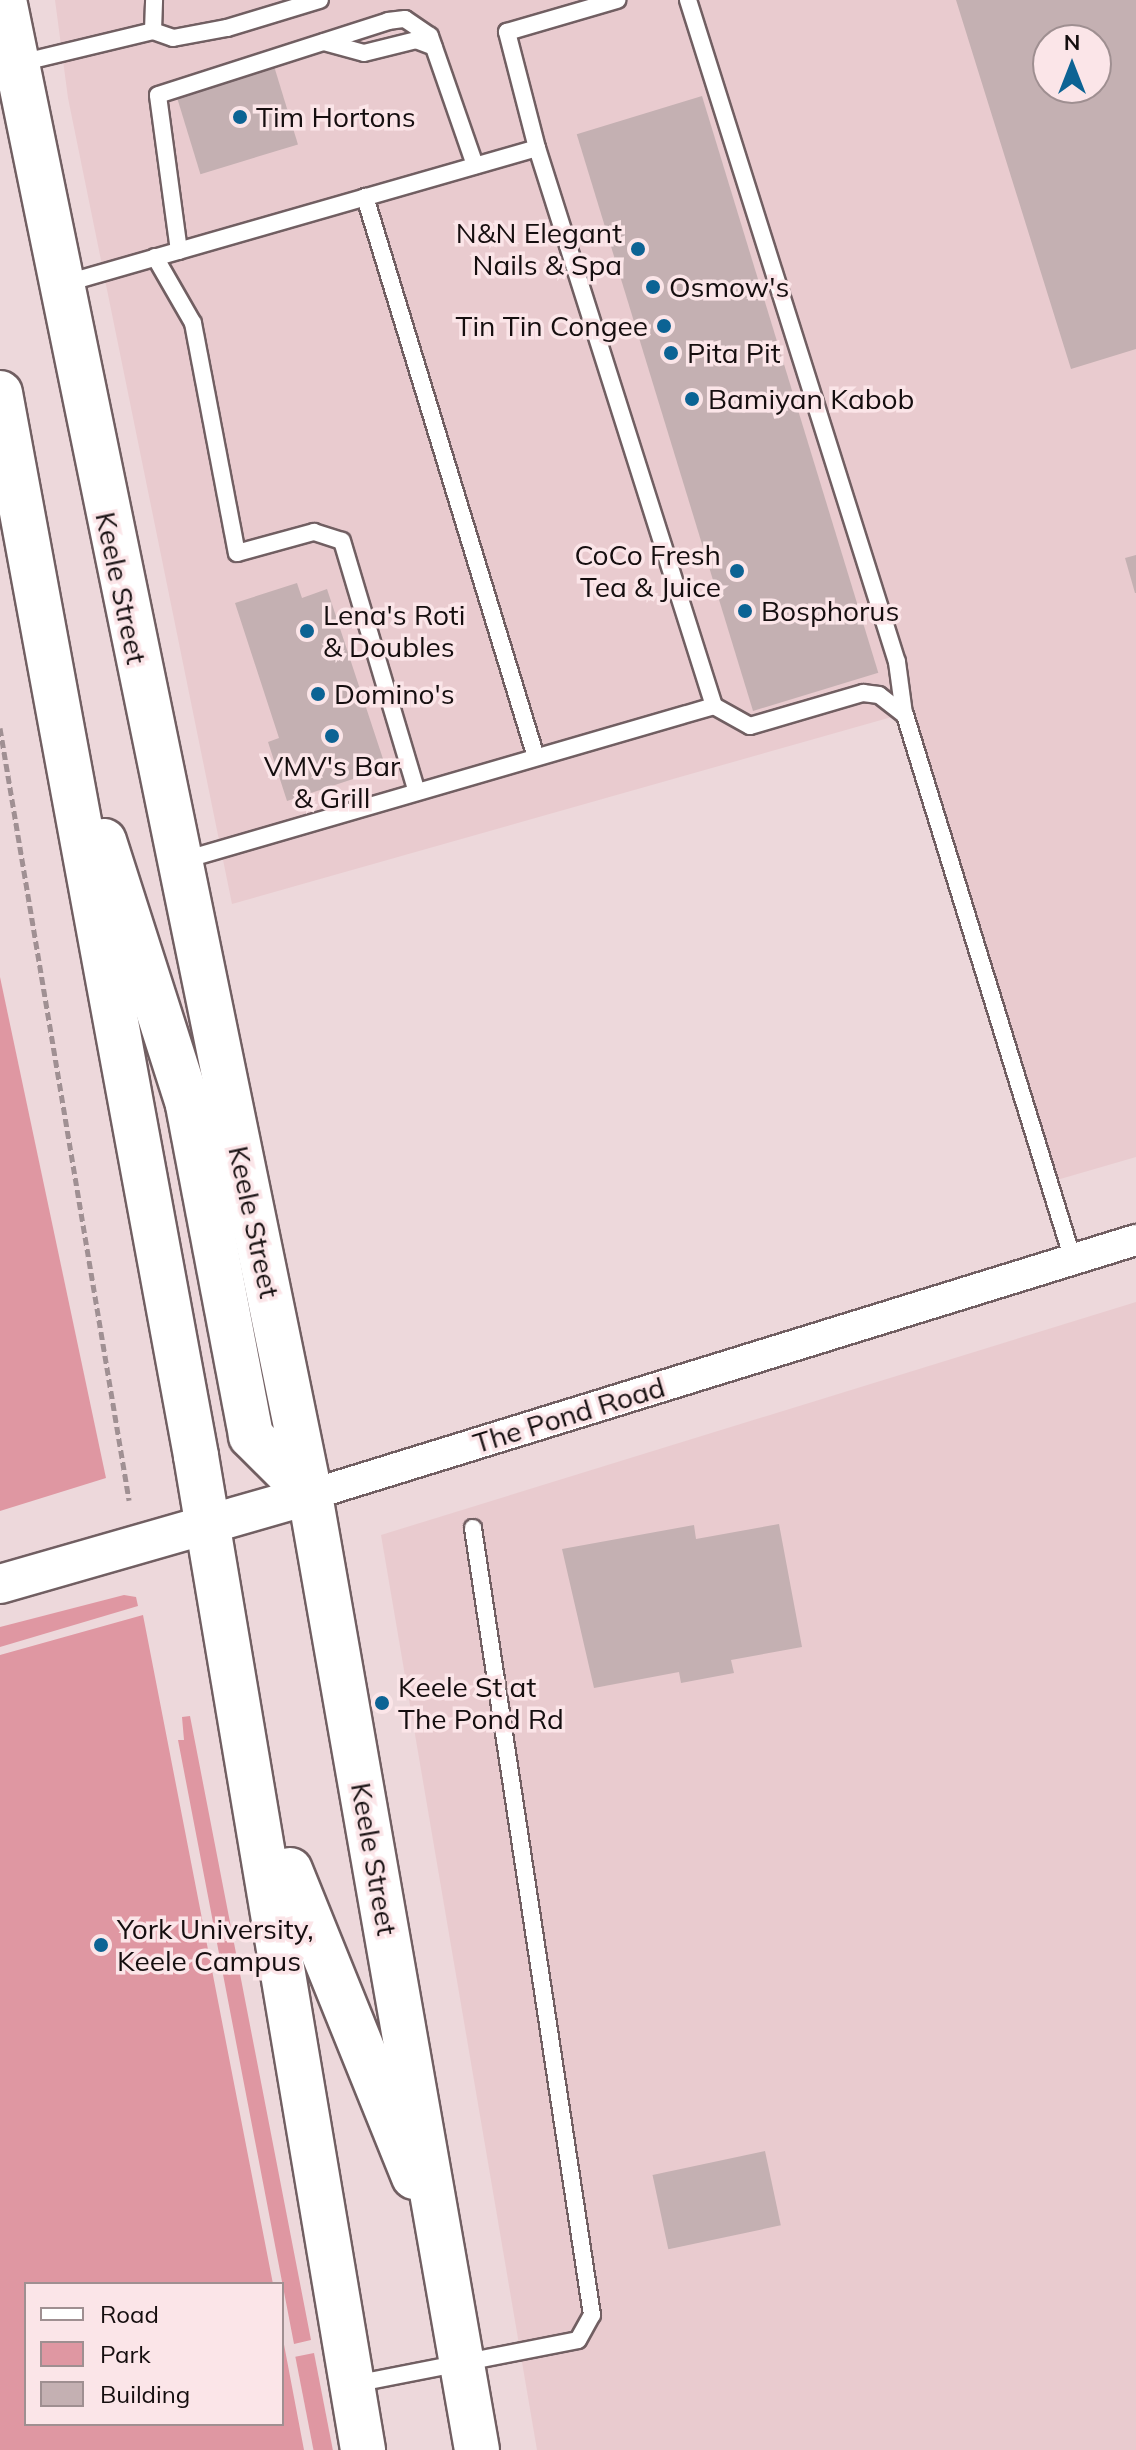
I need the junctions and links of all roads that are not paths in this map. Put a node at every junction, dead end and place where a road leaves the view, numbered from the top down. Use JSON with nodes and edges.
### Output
{"nodes":[{"id":1,"x":4,"y":0,"type":"edge"},
{"id":2,"x":154,"y":0,"type":"edge"},
{"id":3,"x":320,"y":0,"type":"edge"},
{"id":4,"x":617,"y":0,"type":"edge"},
{"id":5,"x":688,"y":0,"type":"edge"},
{"id":6,"x":153,"y":31,"type":"junction"},
{"id":7,"x":324,"y":42,"type":"junction"},
{"id":8,"x":434,"y":47,"type":"junction"},
{"id":9,"x":14,"y":64,"type":"junction"},
{"id":10,"x":537,"y":148,"type":"junction"},
{"id":11,"x":475,"y":165,"type":"junction"},
{"id":12,"x":365,"y":197,"type":"junction"},
{"id":13,"x":179,"y":251,"type":"junction"},
{"id":14,"x":155,"y":257,"type":"junction"},
{"id":15,"x":58,"y":286,"type":"junction"},
{"id":16,"x":0,"y":393,"type":"edge"},
{"id":17,"x":714,"y":706,"type":"junction"},
{"id":18,"x":58,"y":712,"type":"junction"},
{"id":19,"x":905,"y":715,"type":"junction"},
{"id":20,"x":535,"y":754,"type":"junction"},
{"id":21,"x":416,"y":790,"type":"junction"},
{"id":22,"x":178,"y":862,"type":"junction"},
{"id":23,"x":1136,"y":1240,"type":"edge"},
{"id":24,"x":1073,"y":1260,"type":"junction"},
{"id":25,"x":310,"y":1495,"type":"junction"},
{"id":26,"x":207,"y":1524,"type":"junction"},
{"id":27,"x":473,"y":1528,"type":"dead end"},
{"id":28,"x":0,"y":1584,"type":"edge"},
{"id":29,"x":440,"y":2233,"type":"junction"},
{"id":30,"x":463,"y":2366,"type":"junction"},
{"id":31,"x":352,"y":2385,"type":"junction"},
{"id":32,"x":363,"y":2450,"type":"edge"},
{"id":33,"x":477,"y":2450,"type":"edge"}],
"edges":[{"from":1,"to":9,"type":"main road","name":"Keele Street"},
{"from":2,"to":6,"type":"lane"},
{"from":3,"to":6,"type":"lane"},
{"from":4,"to":10,"type":"lane"},
{"from":5,"to":19,"type":"lane"},
{"from":6,"to":9,"type":"lane"},
{"from":7,"to":8,"type":"lane"},
{"from":7,"to":8,"type":"lane"},
{"from":7,"to":13,"type":"lane"},
{"from":8,"to":11,"type":"lane"},
{"from":9,"to":15,"type":"main road","name":"Keele Street"},
{"from":10,"to":11,"type":"lane"},
{"from":10,"to":17,"type":"lane"},
{"from":11,"to":12,"type":"lane"},
{"from":12,"to":13,"type":"lane"},
{"from":12,"to":20,"type":"lane"},
{"from":13,"to":14,"type":"lane"},
{"from":14,"to":15,"type":"lane"},
{"from":14,"to":21,"type":"lane"},
{"from":15,"to":22,"type":"main road","name":"Keele Street"},
{"from":16,"to":18,"type":"main road"},
{"from":17,"to":19,"type":"lane"},
{"from":17,"to":20,"type":"lane"},
{"from":18,"to":25,"type":"main road"},
{"from":18,"to":26,"type":"main road"},
{"from":19,"to":24,"type":"lane"},
{"from":20,"to":21,"type":"lane"},
{"from":21,"to":22,"type":"lane"},
{"from":22,"to":25,"type":"main road","name":"Keele Street"},
{"from":23,"to":24,"type":"street","name":"The Pond Road"},
{"from":24,"to":25,"type":"street","name":"The Pond Road"},
{"from":25,"to":26,"type":"street","name":"The Pond Road"},
{"from":25,"to":29,"type":"main road","name":"Keele Street"},
{"from":26,"to":28,"type":"street","name":"The Pond Road"},
{"from":26,"to":29,"type":"main road"},
{"from":26,"to":31,"type":"main road"},
{"from":27,"to":30,"type":"lane"},
{"from":29,"to":30,"type":"main road","name":"Keele Street"},
{"from":30,"to":31,"type":"lane"},
{"from":30,"to":33,"type":"main road","name":"Keele Street"},
{"from":31,"to":32,"type":"main road"}]}
